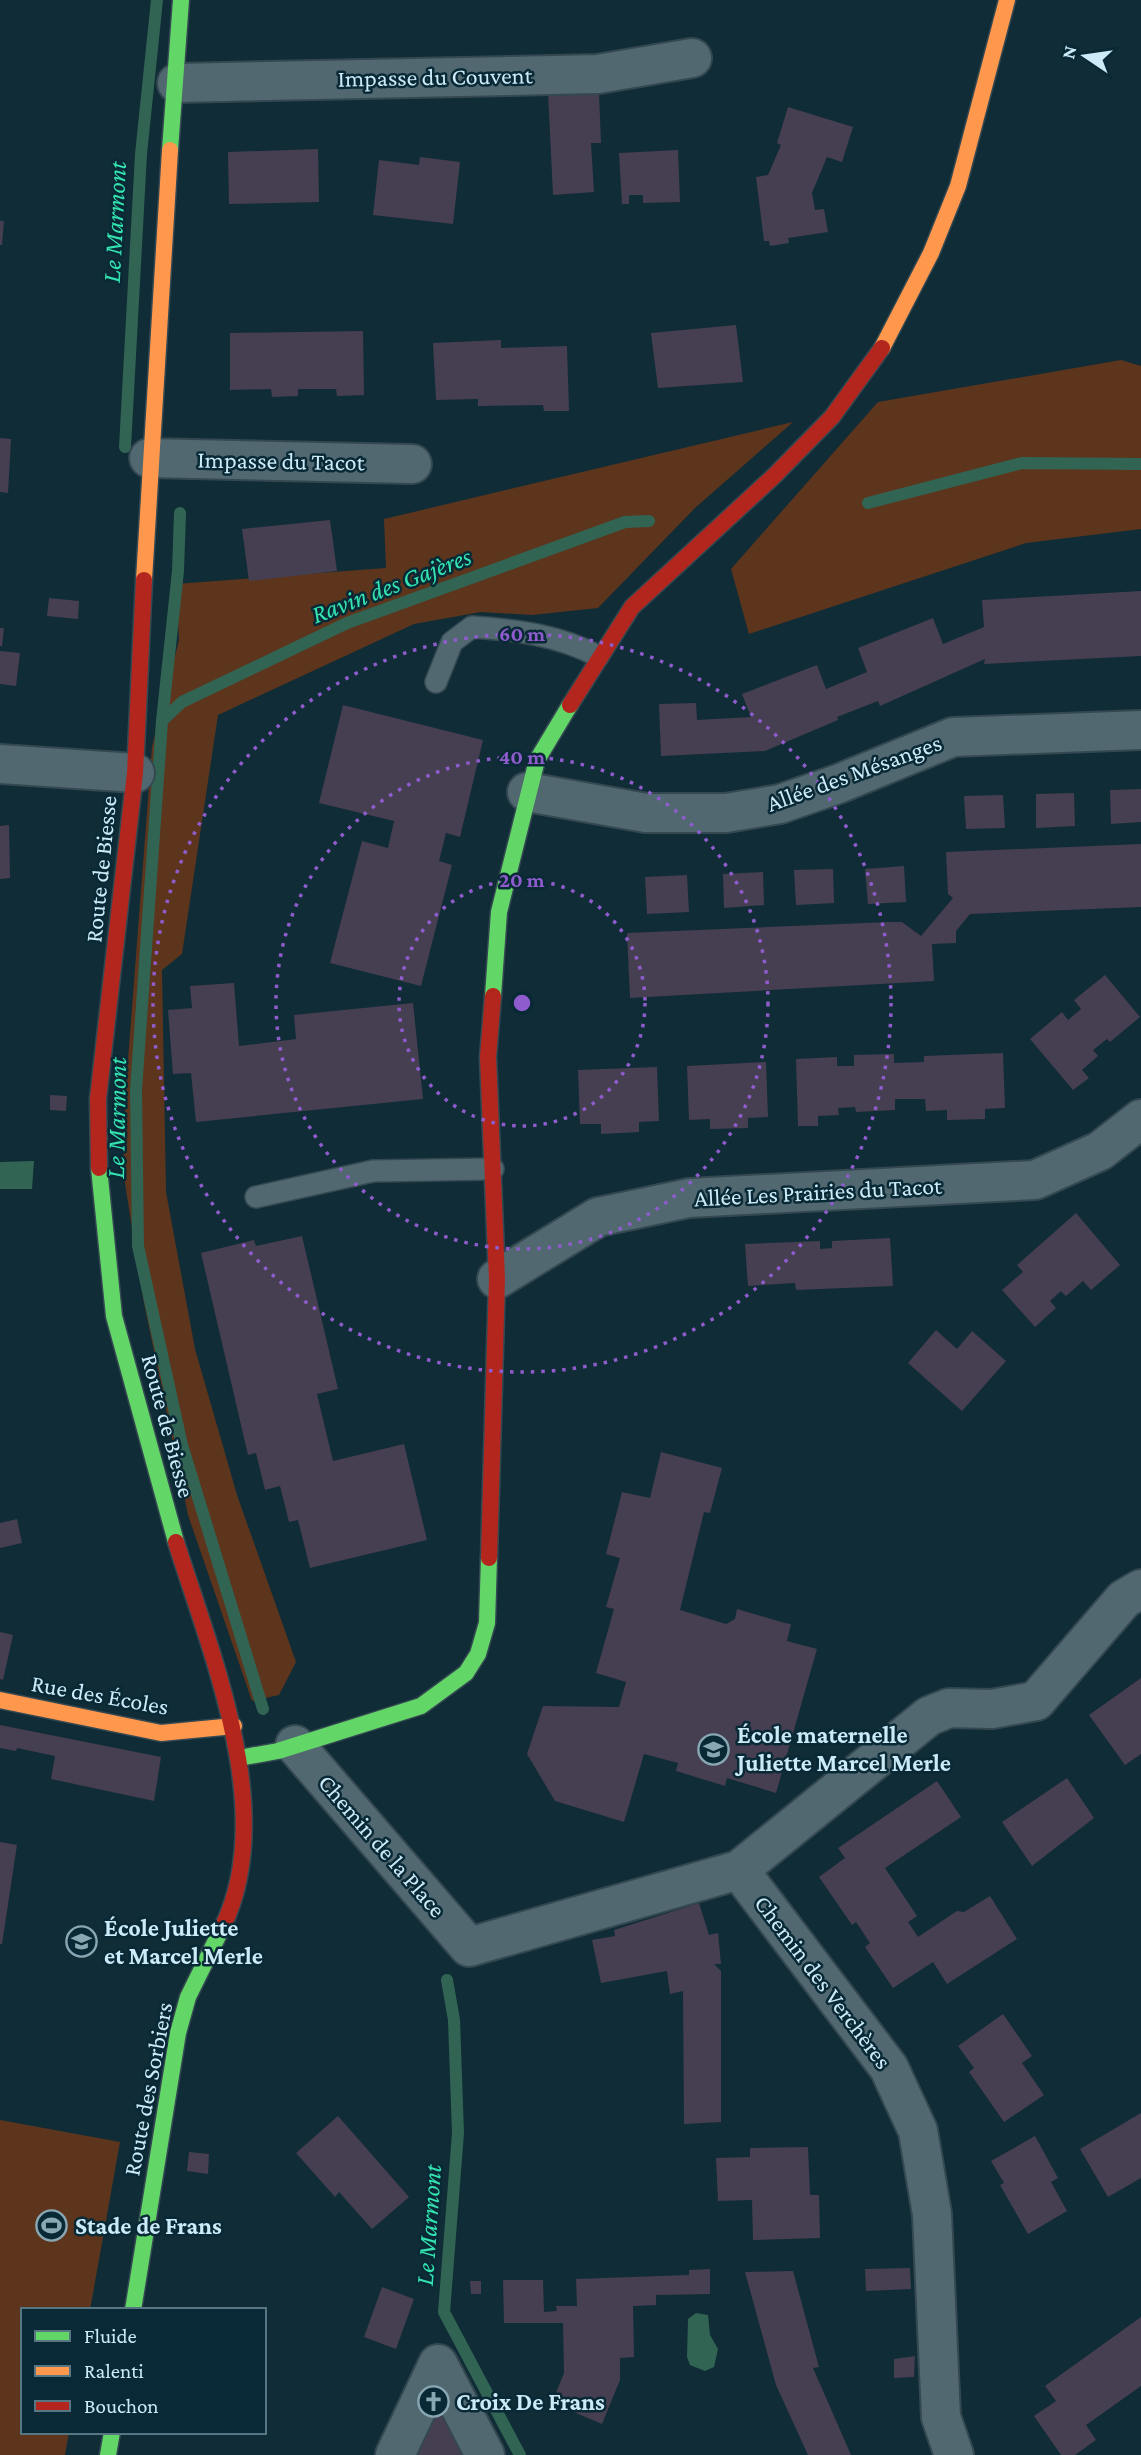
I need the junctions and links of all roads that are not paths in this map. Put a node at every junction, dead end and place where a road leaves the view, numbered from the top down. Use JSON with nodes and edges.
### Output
{"nodes":[{"id":1,"x":181,"y":0,"type":"edge"},
{"id":2,"x":1007,"y":0,"type":"edge"},
{"id":3,"x":692,"y":58,"type":"dead end"},
{"id":4,"x":177,"y":83,"type":"junction"},
{"id":5,"x":149,"y":458,"type":"junction"},
{"id":6,"x":412,"y":464,"type":"dead end"},
{"id":7,"x":598,"y":656,"type":"junction"},
{"id":8,"x":436,"y":682,"type":"dead end"},
{"id":9,"x":1141,"y":730,"type":"edge"},
{"id":10,"x":0,"y":764,"type":"edge"},
{"id":11,"x":135,"y":773,"type":"junction"},
{"id":12,"x":527,"y":792,"type":"junction"},
{"id":13,"x":1141,"y":1119,"type":"edge"},
{"id":14,"x":493,"y":1169,"type":"junction"},
{"id":15,"x":256,"y":1197,"type":"dead end"},
{"id":16,"x":497,"y":1279,"type":"junction"},
{"id":17,"x":1141,"y":1590,"type":"edge"},
{"id":18,"x":0,"y":1700,"type":"edge"},
{"id":19,"x":234,"y":1726,"type":"junction"},
{"id":20,"x":295,"y":1745,"type":"junction"},
{"id":21,"x":239,"y":1758,"type":"junction"},
{"id":22,"x":739,"y":1870,"type":"junction"},
{"id":23,"x":469,"y":1947,"type":"joint"},
{"id":24,"x":133,"y":2306,"type":"edge"},
{"id":25,"x":112,"y":2434,"type":"edge"},
{"id":26,"x":108,"y":2455,"type":"edge"},
{"id":27,"x":395,"y":2455,"type":"edge"},
{"id":28,"x":485,"y":2455,"type":"edge"},
{"id":29,"x":954,"y":2455,"type":"edge"}],
"edges":[{"from":1,"to":4,"type":"street","name":"Route de Biesse"},
{"from":2,"to":7,"type":"street"},
{"from":3,"to":4,"type":"street","name":"Impasse du Couvent"},
{"from":4,"to":5,"type":"street","name":"Route de Biesse"},
{"from":5,"to":6,"type":"street","name":"Impasse du Tacot"},
{"from":5,"to":11,"type":"street","name":"Route de Biesse"},
{"from":7,"to":8,"type":"lane"},
{"from":7,"to":12,"type":"street"},
{"from":9,"to":12,"type":"street","name":"Allée des Mésanges"},
{"from":10,"to":11,"type":"street"},
{"from":11,"to":19,"type":"street","name":"Route de Biesse"},
{"from":12,"to":14,"type":"street"},
{"from":13,"to":16,"type":"street","name":"Allée Les Prairies du Tacot"},
{"from":14,"to":15,"type":"lane"},
{"from":14,"to":16,"type":"street"},
{"from":16,"to":20,"type":"street"},
{"from":17,"to":22,"type":"street"},
{"from":18,"to":19,"type":"street","name":"Rue des Écoles"},
{"from":19,"to":21,"type":"street","name":"Route des Sorbiers"},
{"from":20,"to":21,"type":"street"},
{"from":20,"to":23,"type":"street","name":"Chemin de la Place"},
{"from":21,"to":24,"type":"street","name":"Route des Sorbiers"},
{"from":22,"to":23,"type":"street","name":"Chemin des Verchères"},
{"from":22,"to":29,"type":"street","name":"Chemin des Verchères"},
{"from":25,"to":26,"type":"street"},
{"from":27,"to":28,"type":"street"}]}
